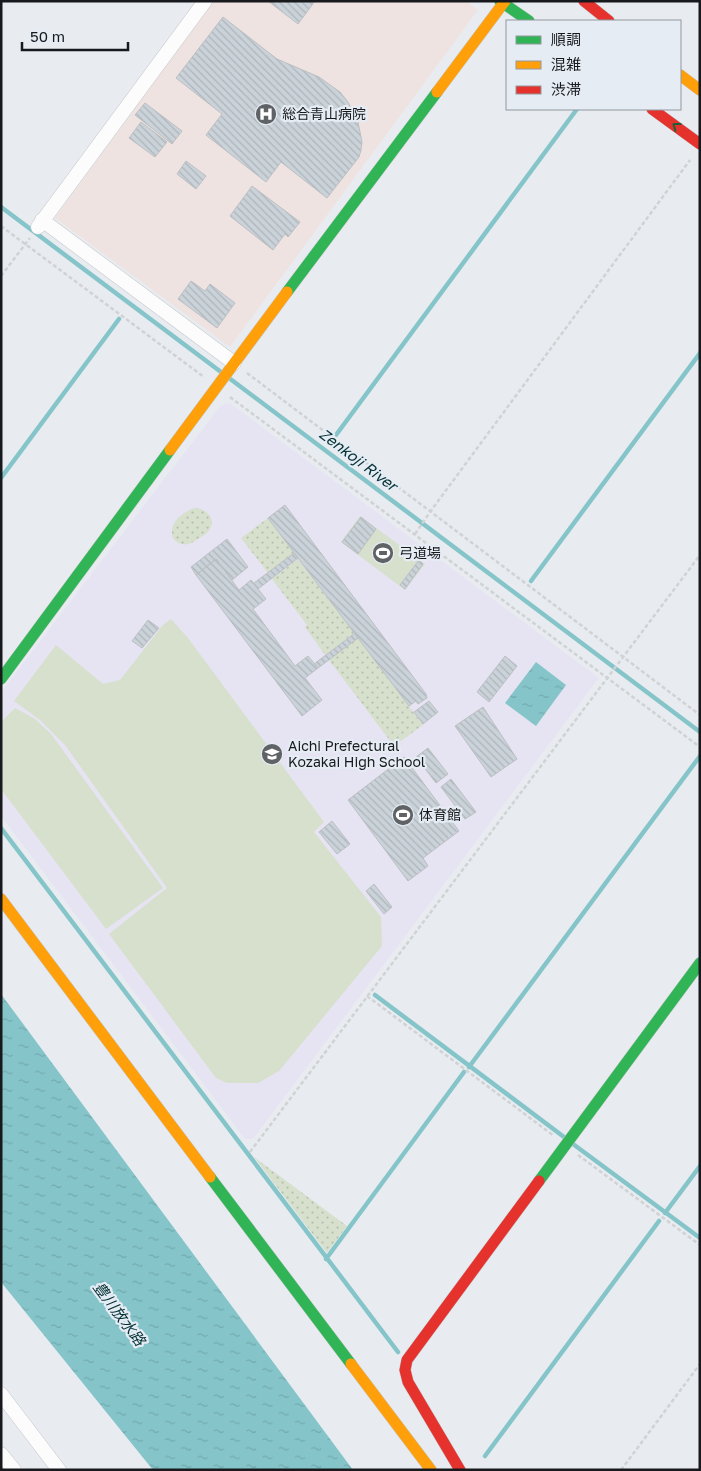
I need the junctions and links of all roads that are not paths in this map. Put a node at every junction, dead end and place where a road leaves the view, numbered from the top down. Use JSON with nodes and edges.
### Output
{"nodes":[{"id":1,"x":205,"y":1,"type":"edge"},
{"id":2,"x":584,"y":1,"type":"edge"},
{"id":3,"x":503,"y":2,"type":"edge"},
{"id":4,"x":528,"y":20,"type":"edge"},
{"id":5,"x":608,"y":20,"type":"edge"},
{"id":6,"x":681,"y":75,"type":"edge"},
{"id":7,"x":700,"y":90,"type":"edge"},
{"id":8,"x":653,"y":110,"type":"edge"},
{"id":9,"x":700,"y":144,"type":"edge"},
{"id":10,"x":231,"y":367,"type":"junction"},
{"id":11,"x":1,"y":679,"type":"edge"},
{"id":12,"x":1,"y":899,"type":"edge"},
{"id":13,"x":700,"y":963,"type":"edge"},
{"id":14,"x":1,"y":1394,"type":"edge"},
{"id":15,"x":1,"y":1454,"type":"edge"},
{"id":16,"x":13,"y":1469,"type":"edge"},
{"id":17,"x":59,"y":1470,"type":"edge"},
{"id":18,"x":432,"y":1470,"type":"edge"},
{"id":19,"x":460,"y":1470,"type":"edge"}],
"edges":[{"from":1,"to":10,"type":"street"},
{"from":2,"to":5,"type":"main road"},
{"from":3,"to":4,"type":"main road"},
{"from":3,"to":10,"type":"main road"},
{"from":6,"to":7,"type":"main road"},
{"from":9,"to":8,"type":"main road","one_way":true},
{"from":10,"to":11,"type":"main road"},
{"from":12,"to":18,"type":"main road"},
{"from":13,"to":19,"type":"main road"},
{"from":14,"to":17,"type":"street"},
{"from":15,"to":16,"type":"street"}]}
